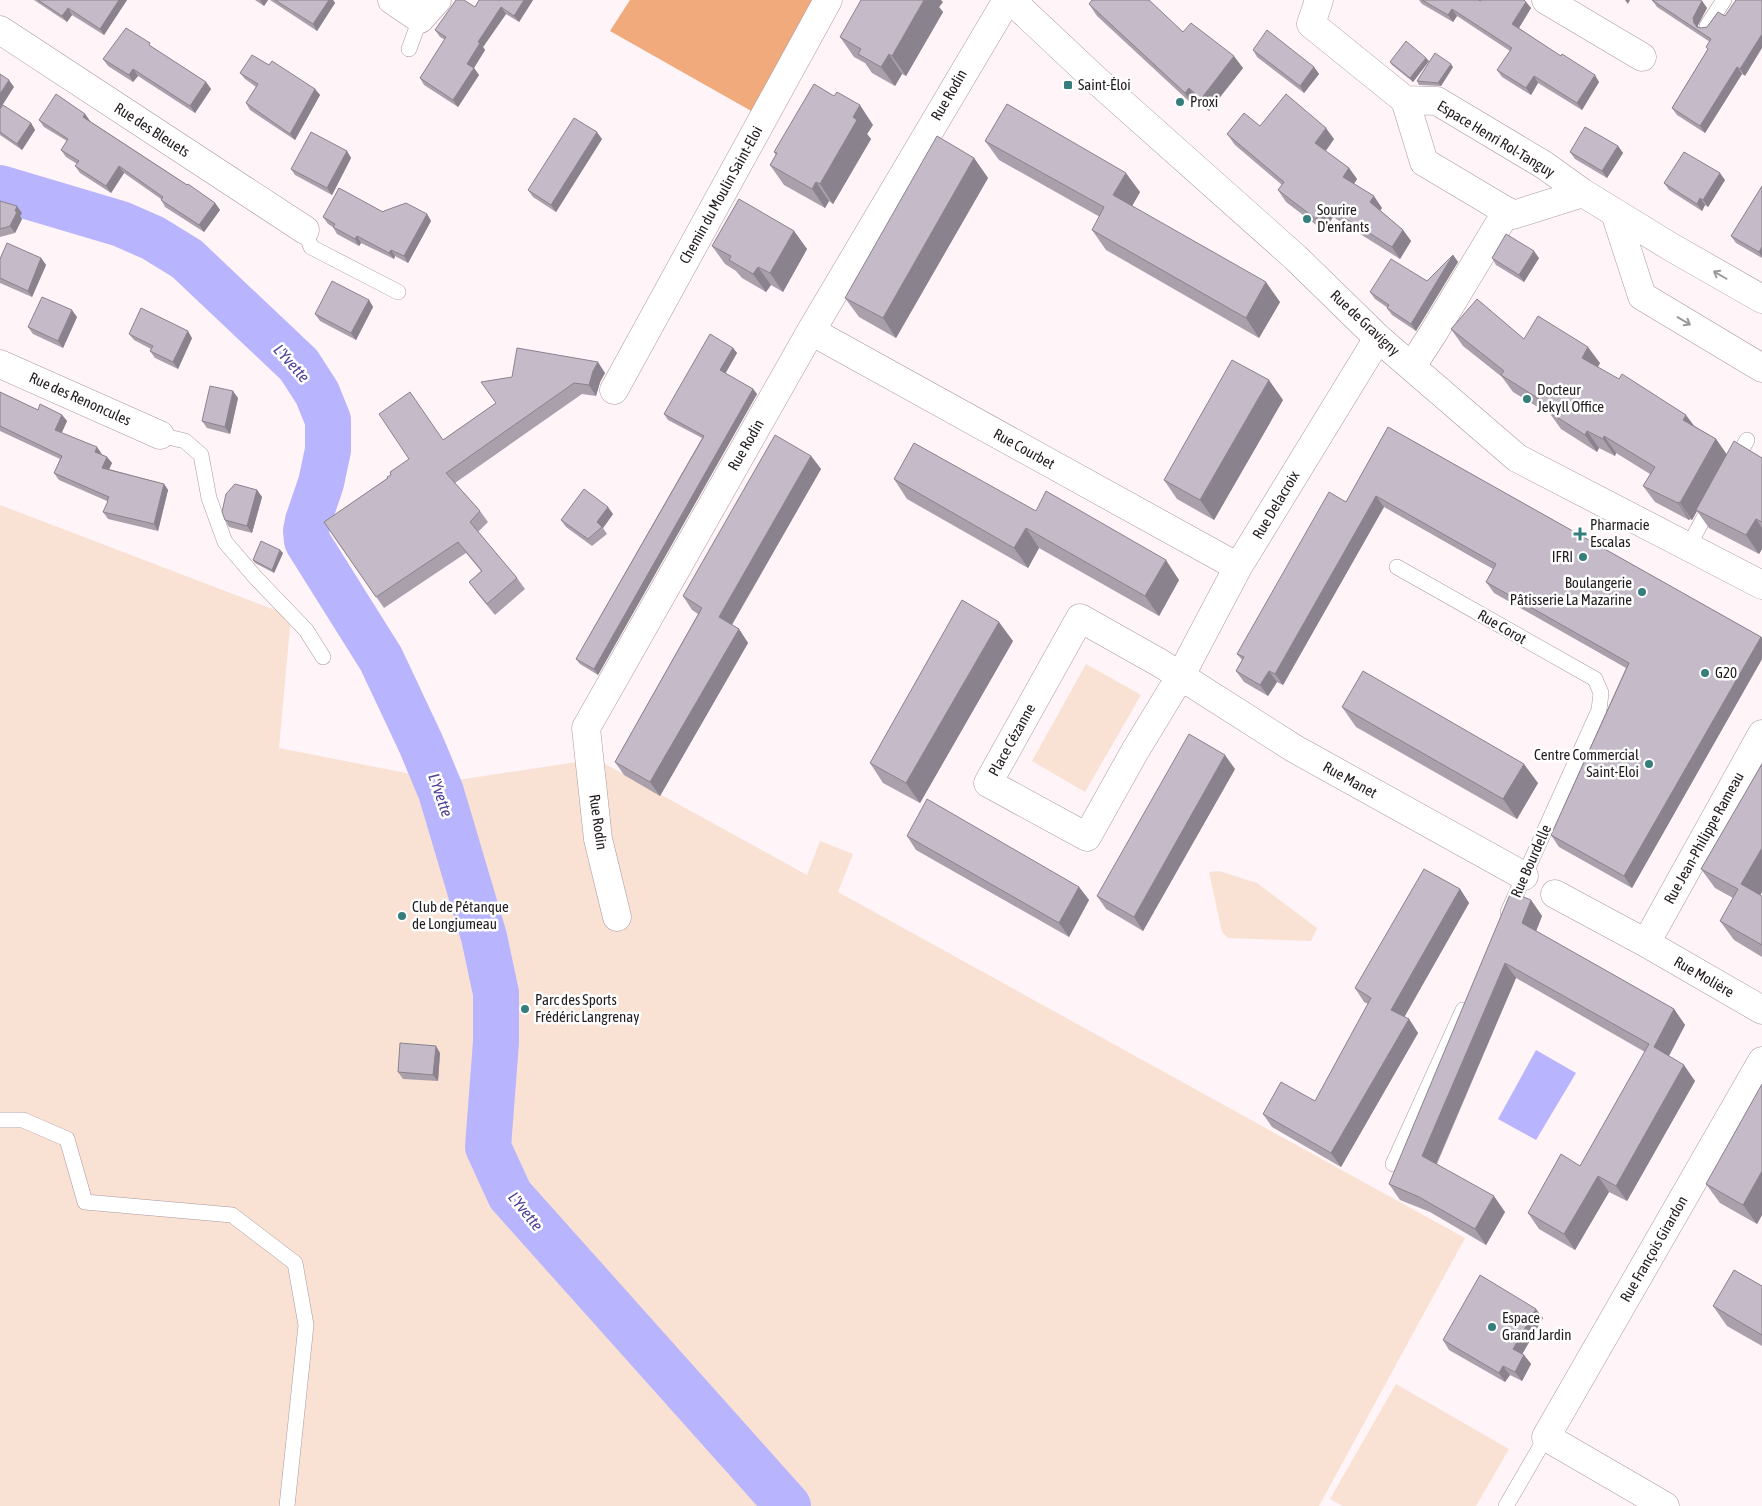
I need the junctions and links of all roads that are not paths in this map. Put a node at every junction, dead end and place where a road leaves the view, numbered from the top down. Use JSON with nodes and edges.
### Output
{"nodes":[{"id":1,"x":392,"y":0,"type":"edge"},
{"id":2,"x":828,"y":0,"type":"edge"},
{"id":3,"x":1009,"y":0,"type":"edge"},
{"id":4,"x":1319,"y":0,"type":"edge"},
{"id":5,"x":1546,"y":0,"type":"edge"},
{"id":6,"x":1724,"y":0,"type":"edge"},
{"id":7,"x":428,"y":10,"type":"edge"},
{"id":8,"x":1707,"y":26,"type":"edge"},
{"id":9,"x":0,"y":30,"type":"edge"},
{"id":10,"x":409,"y":49,"type":"dead end"},
{"id":11,"x":1642,"y":57,"type":"dead end"},
{"id":12,"x":1405,"y":100,"type":"junction"},
{"id":13,"x":1583,"y":193,"type":"junction"},
{"id":14,"x":1506,"y":211,"type":"junction"},
{"id":15,"x":1616,"y":213,"type":"junction"},
{"id":16,"x":304,"y":230,"type":"joint"},
{"id":17,"x":398,"y":292,"type":"dead end"},
{"id":18,"x":1762,"y":299,"type":"edge"},
{"id":19,"x":811,"y":331,"type":"junction"},
{"id":20,"x":1378,"y":338,"type":"junction"},
{"id":21,"x":0,"y":364,"type":"edge"},
{"id":22,"x":1412,"y":366,"type":"junction"},
{"id":23,"x":1762,"y":368,"type":"edge"},
{"id":24,"x":614,"y":390,"type":"dead end"},
{"id":25,"x":160,"y":435,"type":"joint"},
{"id":26,"x":1747,"y":440,"type":"dead end"},
{"id":27,"x":1729,"y":473,"type":"edge"},
{"id":28,"x":1720,"y":489,"type":"edge"},
{"id":29,"x":1688,"y":547,"type":"junction"},
{"id":30,"x":1238,"y":567,"type":"junction"},
{"id":31,"x":1397,"y":567,"type":"dead end"},
{"id":32,"x":1762,"y":585,"type":"edge"},
{"id":33,"x":323,"y":657,"type":"dead end"},
{"id":34,"x":1180,"y":677,"type":"junction"},
{"id":35,"x":1601,"y":693,"type":"joint"},
{"id":36,"x":1762,"y":734,"type":"edge"},
{"id":37,"x":1524,"y":876,"type":"junction"},
{"id":38,"x":1555,"y":894,"type":"dead end"},
{"id":39,"x":618,"y":916,"type":"dead end"},
{"id":40,"x":1504,"y":921,"type":"edge"},
{"id":41,"x":1646,"y":943,"type":"junction"},
{"id":42,"x":1471,"y":993,"type":"edge"},
{"id":43,"x":1762,"y":1010,"type":"edge"},
{"id":44,"x":1762,"y":1061,"type":"edge"},
{"id":45,"x":0,"y":1120,"type":"edge"},
{"id":46,"x":1392,"y":1164,"type":"dead end"},
{"id":47,"x":1546,"y":1437,"type":"junction"},
{"id":48,"x":287,"y":1506,"type":"edge"},
{"id":49,"x":1506,"y":1506,"type":"edge"},
{"id":50,"x":1665,"y":1506,"type":"edge"}],
"edges":[{"from":1,"to":7,"type":"street"},
{"from":2,"to":24,"type":"street","name":"Chemin du Moulin Saint-Eloi"},
{"from":3,"to":19,"type":"street","name":"Rue Rodin"},
{"from":3,"to":20,"type":"street","name":"Rue de Gravigny"},
{"from":4,"to":12,"type":"street"},
{"from":5,"to":11,"type":"street"},
{"from":6,"to":8,"type":"lane"},
{"from":7,"to":10,"type":"lane"},
{"from":9,"to":16,"type":"street","name":"Rue des Bleuets"},
{"from":12,"to":13,"type":"street","name":"Espace Henri Rol-Tanguy"},
{"from":12,"to":14,"type":"street"},
{"from":13,"to":14,"type":"street","name":"Espace Henri Rol-Tanguy"},
{"from":13,"to":15,"type":"street","name":"Espace Henri Rol-Tanguy"},
{"from":14,"to":22,"type":"street"},
{"from":18,"to":15,"type":"street","name":"Espace Henri Rol-Tanguy","one_way":true},
{"from":15,"to":23,"type":"street","one_way":true},
{"from":16,"to":17,"type":"lane"},
{"from":19,"to":30,"type":"street","name":"Rue Courbet"},
{"from":19,"to":39,"type":"street","name":"Rue Rodin"},
{"from":20,"to":22,"type":"street","name":"Rue de Gravigny"},
{"from":20,"to":30,"type":"street","name":"Rue Delacroix"},
{"from":21,"to":25,"type":"street","name":"Rue des Renoncules"},
{"from":22,"to":29,"type":"street","name":"Rue de Gravigny"},
{"from":25,"to":33,"type":"lane"},
{"from":26,"to":27,"type":"lane"},
{"from":28,"to":29,"type":"lane"},
{"from":29,"to":32,"type":"street","name":"Rue de Gravigny"},
{"from":30,"to":34,"type":"street","name":"Rue Delacroix"},
{"from":31,"to":35,"type":"lane","name":"Rue Corot"},
{"from":34,"to":34,"type":"street","name":"Place Cézanne"},
{"from":34,"to":37,"type":"street","name":"Rue Manet"},
{"from":35,"to":37,"type":"lane","name":"Rue Bourdelle"},
{"from":36,"to":41,"type":"street","name":"Rue Jean-Philippe Rameau"},
{"from":37,"to":40,"type":"lane","name":"Rue Bourdelle"},
{"from":38,"to":41,"type":"street"},
{"from":41,"to":43,"type":"street","name":"Rue Molière"},
{"from":42,"to":46,"type":"lane"},
{"from":44,"to":47,"type":"street","name":"Rue François Girardon"},
{"from":45,"to":48,"type":"lane"},
{"from":47,"to":49,"type":"lane"},
{"from":47,"to":50,"type":"street"}]}
